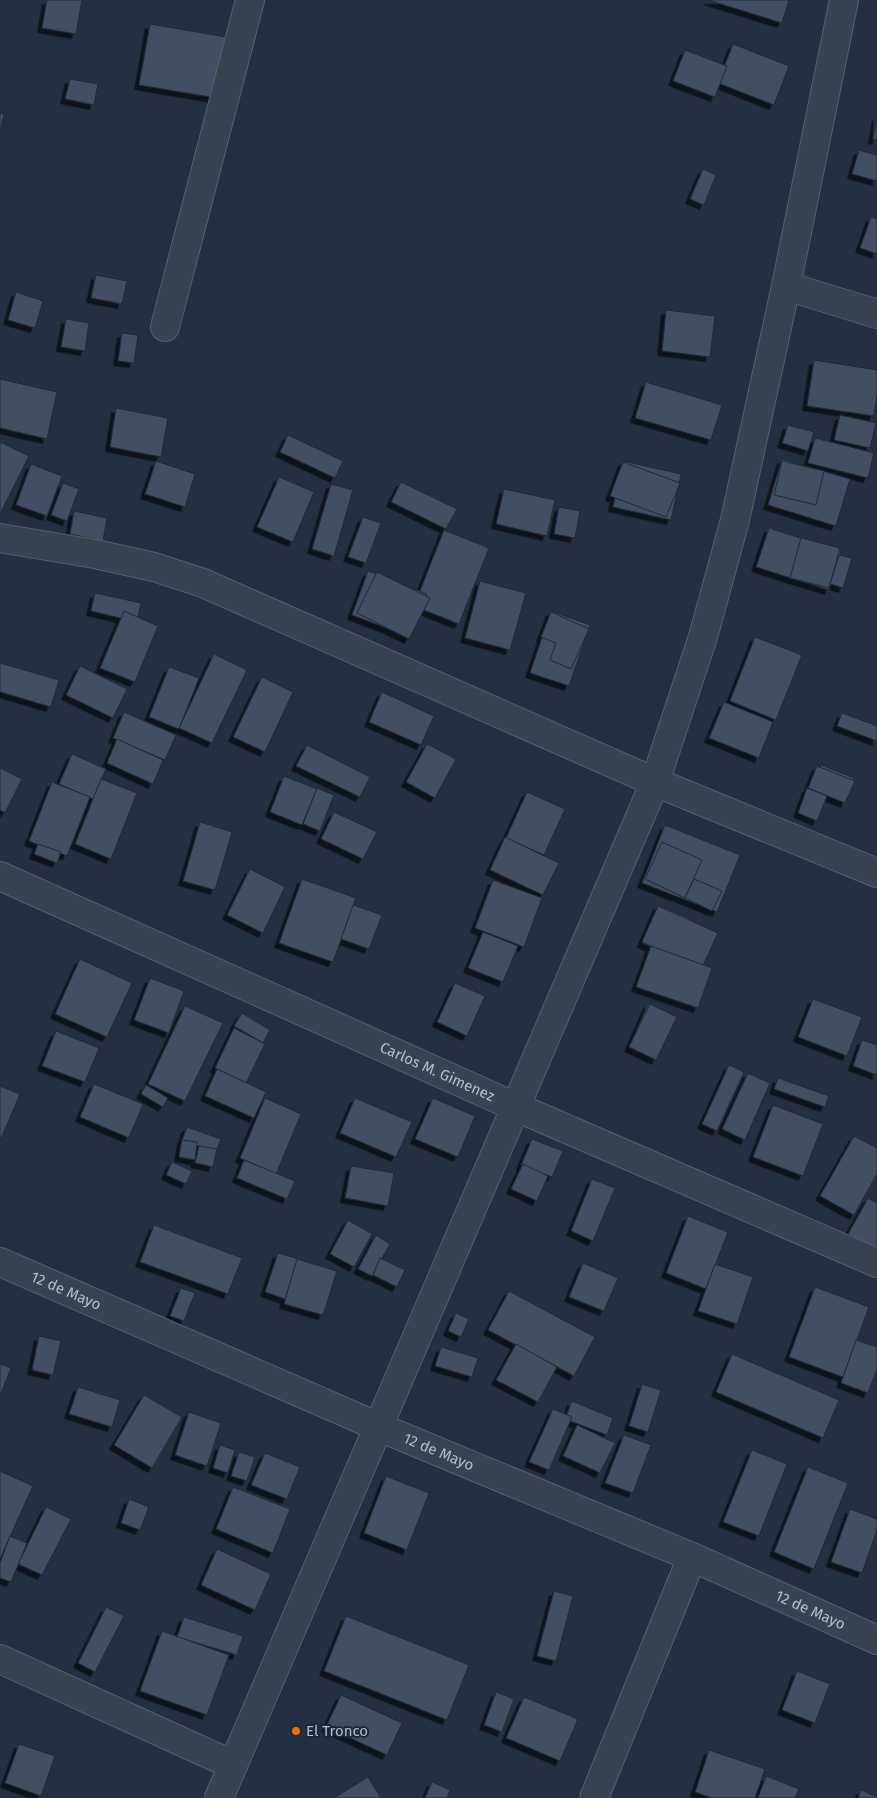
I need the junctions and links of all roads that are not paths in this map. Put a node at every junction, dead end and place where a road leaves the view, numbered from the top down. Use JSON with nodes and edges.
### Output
{"nodes":[{"id":1,"x":250,"y":0,"type":"edge"},
{"id":2,"x":844,"y":0,"type":"edge"},
{"id":3,"x":786,"y":286,"type":"junction"},
{"id":4,"x":877,"y":314,"type":"edge"},
{"id":5,"x":165,"y":327,"type":"dead end"},
{"id":6,"x":0,"y":538,"type":"edge"},
{"id":7,"x":655,"y":782,"type":"junction"},
{"id":8,"x":877,"y":873,"type":"edge"},
{"id":9,"x":0,"y":876,"type":"edge"},
{"id":10,"x":516,"y":1107,"type":"junction"},
{"id":11,"x":0,"y":1262,"type":"edge"},
{"id":12,"x":877,"y":1263,"type":"edge"},
{"id":13,"x":379,"y":1427,"type":"junction"},
{"id":14,"x":692,"y":1557,"type":"junction"},
{"id":15,"x":877,"y":1640,"type":"edge"},
{"id":16,"x":0,"y":1659,"type":"edge"},
{"id":17,"x":233,"y":1764,"type":"junction"},
{"id":18,"x":219,"y":1798,"type":"edge"},
{"id":19,"x":594,"y":1798,"type":"edge"}],
"edges":[{"from":1,"to":5,"type":"street"},
{"from":2,"to":3,"type":"street"},
{"from":3,"to":4,"type":"street"},
{"from":3,"to":7,"type":"street"},
{"from":6,"to":7,"type":"street"},
{"from":7,"to":8,"type":"street"},
{"from":7,"to":10,"type":"street"},
{"from":9,"to":10,"type":"street","name":"Carlos M. Gimenez"},
{"from":10,"to":12,"type":"street","name":"Carlos M. Gimenez"},
{"from":10,"to":13,"type":"street"},
{"from":11,"to":13,"type":"street","name":"12 de Mayo"},
{"from":13,"to":14,"type":"street","name":"12 de Mayo"},
{"from":13,"to":17,"type":"street"},
{"from":14,"to":15,"type":"street","name":"12 de Mayo"},
{"from":14,"to":19,"type":"street"},
{"from":16,"to":17,"type":"street"},
{"from":17,"to":18,"type":"street"}]}
